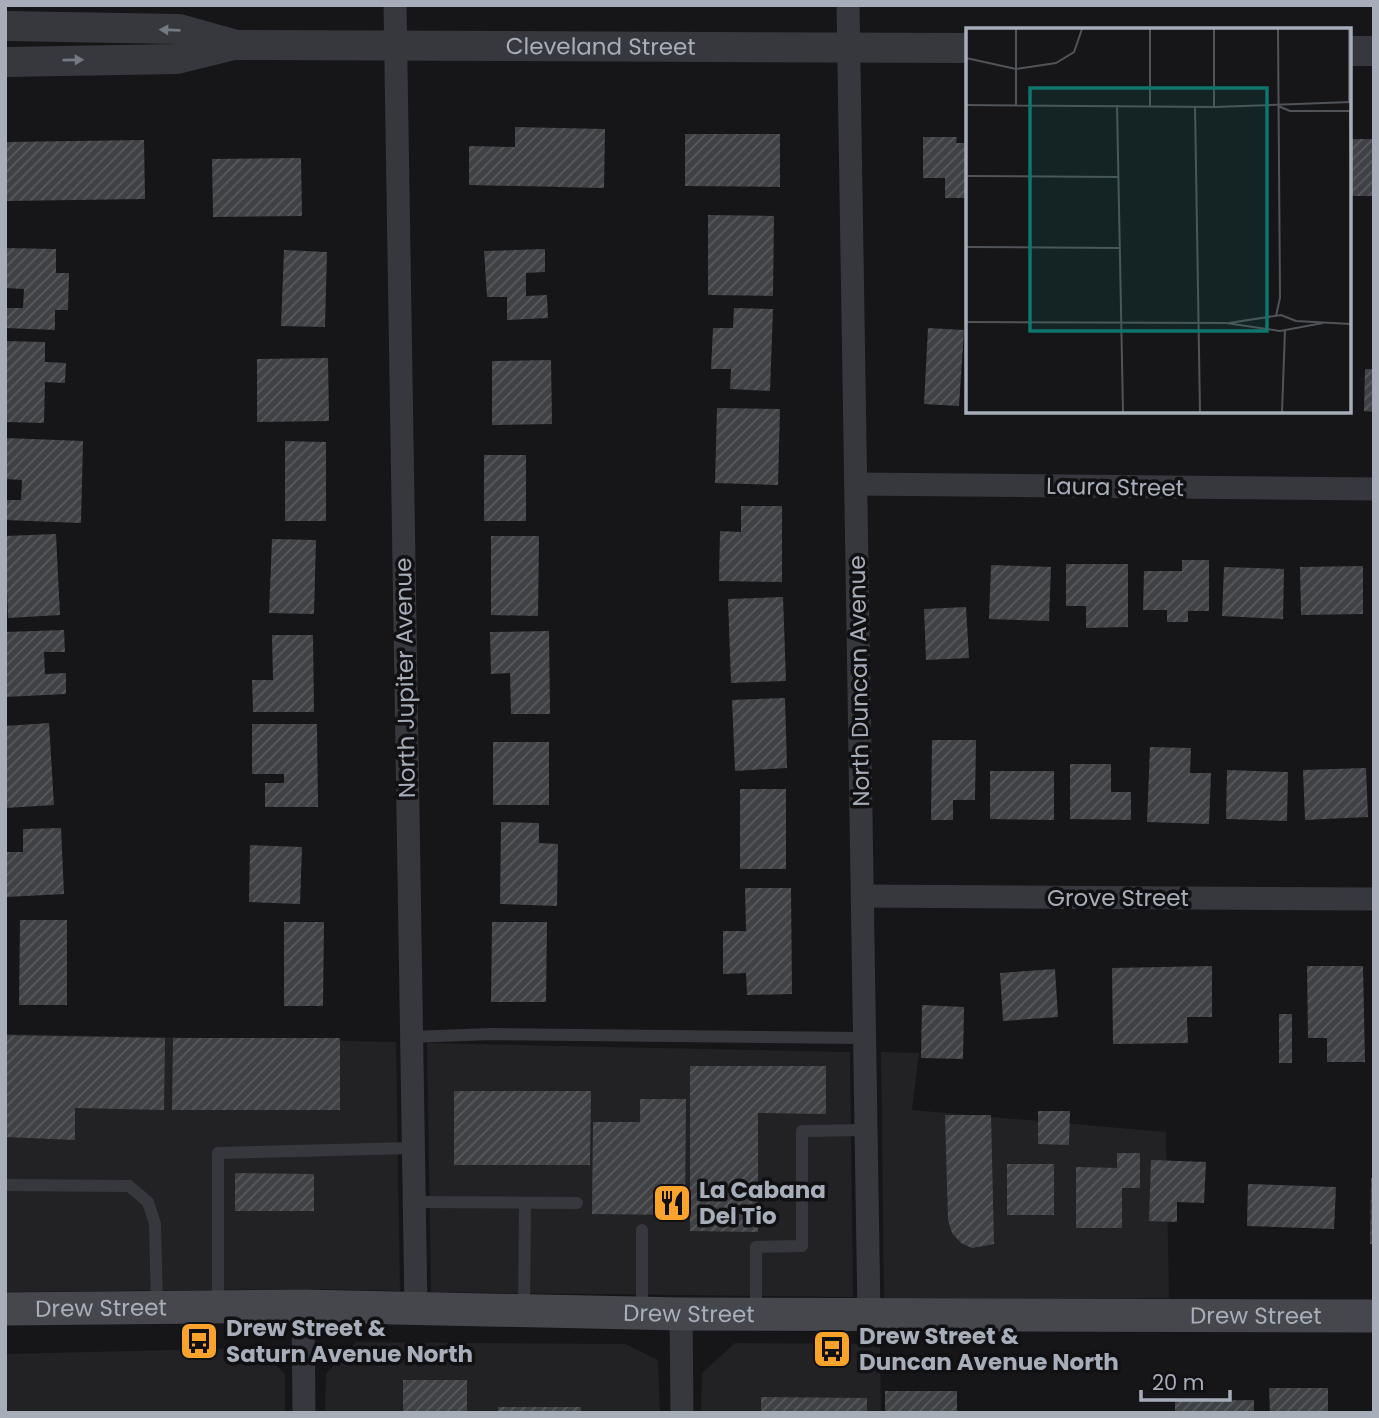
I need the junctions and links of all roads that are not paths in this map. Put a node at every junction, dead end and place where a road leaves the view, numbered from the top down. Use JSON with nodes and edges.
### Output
{"nodes":[{"id":1,"x":395,"y":5,"type":"edge"},
{"id":2,"x":848,"y":5,"type":"edge"},
{"id":3,"x":5,"y":26,"type":"edge"},
{"id":4,"x":236,"y":45,"type":"junction"},
{"id":5,"x":849,"y":47,"type":"junction"},
{"id":6,"x":396,"y":48,"type":"junction"},
{"id":7,"x":966,"y":48,"type":"edge"},
{"id":8,"x":1351,"y":51,"type":"edge"},
{"id":9,"x":1374,"y":51,"type":"edge"},
{"id":10,"x":5,"y":62,"type":"edge"},
{"id":11,"x":856,"y":485,"type":"junction"},
{"id":12,"x":1374,"y":489,"type":"edge"},
{"id":13,"x":863,"y":896,"type":"junction"},
{"id":14,"x":1374,"y":900,"type":"edge"},
{"id":15,"x":411,"y":1037,"type":"junction"},
{"id":16,"x":865,"y":1038,"type":"junction"},
{"id":17,"x":866,"y":1130,"type":"junction"},
{"id":18,"x":413,"y":1148,"type":"junction"},
{"id":19,"x":5,"y":1185,"type":"edge"},
{"id":20,"x":414,"y":1202,"type":"junction"},
{"id":21,"x":525,"y":1203,"type":"junction"},
{"id":22,"x":577,"y":1203,"type":"dead end"},
{"id":23,"x":642,"y":1230,"type":"dead end"},
{"id":24,"x":303,"y":1306,"type":"junction"},
{"id":25,"x":218,"y":1307,"type":"junction"},
{"id":26,"x":157,"y":1308,"type":"junction"},
{"id":27,"x":5,"y":1309,"type":"edge"},
{"id":28,"x":416,"y":1309,"type":"junction"},
{"id":29,"x":524,"y":1311,"type":"junction"},
{"id":30,"x":642,"y":1313,"type":"junction"},
{"id":31,"x":681,"y":1314,"type":"junction"},
{"id":32,"x":756,"y":1314,"type":"junction"},
{"id":33,"x":869,"y":1315,"type":"junction"},
{"id":34,"x":1374,"y":1316,"type":"edge"},
{"id":35,"x":304,"y":1413,"type":"edge"},
{"id":36,"x":681,"y":1413,"type":"edge"}],
"edges":[{"from":1,"to":6,"type":"street","name":"North Jupiter Avenue"},
{"from":2,"to":5,"type":"street","name":"North Duncan Avenue"},
{"from":4,"to":3,"type":"street","name":"Cleveland Street","one_way":true},
{"from":4,"to":6,"type":"street","name":"Cleveland Street"},
{"from":10,"to":4,"type":"street","name":"Cleveland Street","one_way":true},
{"from":5,"to":6,"type":"street","name":"Cleveland Street"},
{"from":5,"to":7,"type":"street","name":"Cleveland Street"},
{"from":5,"to":11,"type":"street","name":"North Duncan Avenue"},
{"from":6,"to":15,"type":"street","name":"North Jupiter Avenue"},
{"from":8,"to":9,"type":"street"},
{"from":11,"to":12,"type":"street","name":"Laura Street"},
{"from":11,"to":13,"type":"street","name":"North Duncan Avenue"},
{"from":13,"to":14,"type":"street","name":"Grove Street"},
{"from":13,"to":16,"type":"street","name":"North Duncan Avenue"},
{"from":15,"to":16,"type":"lane"},
{"from":15,"to":18,"type":"street","name":"North Jupiter Avenue"},
{"from":16,"to":17,"type":"street","name":"North Duncan Avenue"},
{"from":17,"to":32,"type":"lane"},
{"from":17,"to":33,"type":"street","name":"North Duncan Avenue"},
{"from":18,"to":20,"type":"street","name":"North Jupiter Avenue"},
{"from":18,"to":25,"type":"lane"},
{"from":19,"to":26,"type":"lane"},
{"from":20,"to":21,"type":"lane"},
{"from":20,"to":28,"type":"street","name":"North Jupiter Avenue"},
{"from":21,"to":22,"type":"lane"},
{"from":21,"to":29,"type":"lane"},
{"from":23,"to":30,"type":"lane"},
{"from":24,"to":25,"type":"main road","name":"Drew Street"},
{"from":24,"to":28,"type":"main road","name":"Drew Street"},
{"from":24,"to":35,"type":"street"},
{"from":25,"to":26,"type":"main road","name":"Drew Street"},
{"from":26,"to":27,"type":"main road","name":"Drew Street"},
{"from":28,"to":29,"type":"main road","name":"Drew Street"},
{"from":29,"to":30,"type":"main road","name":"Drew Street"},
{"from":30,"to":31,"type":"main road","name":"Drew Street"},
{"from":31,"to":32,"type":"main road","name":"Drew Street"},
{"from":31,"to":36,"type":"street"},
{"from":32,"to":33,"type":"main road","name":"Drew Street"},
{"from":33,"to":34,"type":"main road","name":"Drew Street"}]}
